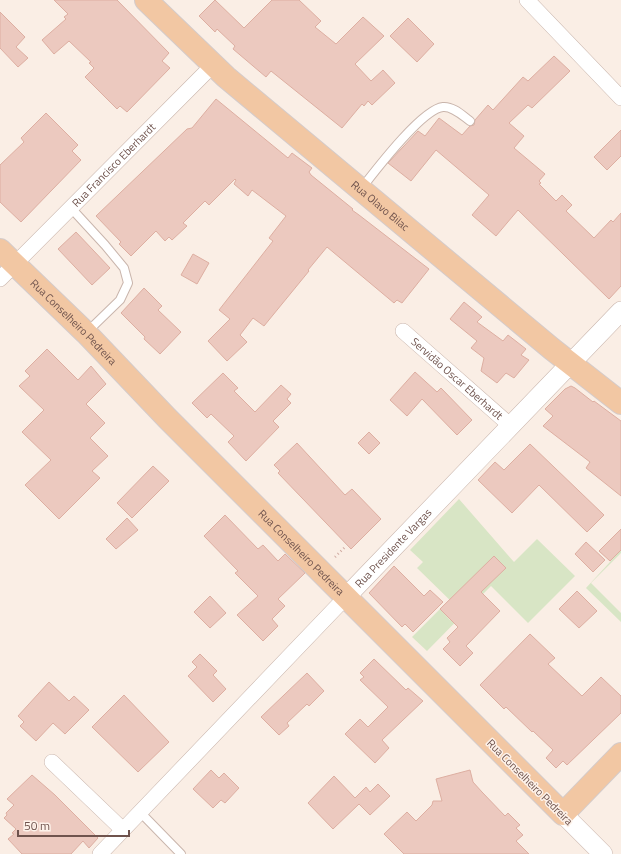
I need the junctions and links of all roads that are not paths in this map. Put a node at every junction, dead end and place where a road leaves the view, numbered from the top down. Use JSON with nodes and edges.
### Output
{"nodes":[{"id":1,"x":146,"y":0,"type":"edge"},
{"id":2,"x":527,"y":0,"type":"edge"},
{"id":3,"x":213,"y":65,"type":"junction"},
{"id":4,"x":621,"y":98,"type":"edge"},
{"id":5,"x":470,"y":121,"type":"dead end"},
{"id":6,"x":360,"y":189,"type":"junction"},
{"id":7,"x":71,"y":208,"type":"junction"},
{"id":8,"x":5,"y":265,"type":"edge"},
{"id":9,"x":621,"y":311,"type":"edge"},
{"id":10,"x":403,"y":331,"type":"dead end"},
{"id":11,"x":86,"y":333,"type":"junction"},
{"id":12,"x":570,"y":364,"type":"junction"},
{"id":13,"x":621,"y":403,"type":"edge"},
{"id":14,"x":511,"y":426,"type":"junction"},
{"id":15,"x":346,"y":597,"type":"junction"},
{"id":16,"x":621,"y":754,"type":"edge"},
{"id":17,"x":52,"y":762,"type":"dead end"},
{"id":18,"x":140,"y":812,"type":"junction"},
{"id":19,"x":563,"y":814,"type":"junction"},
{"id":20,"x":123,"y":830,"type":"junction"},
{"id":21,"x":100,"y":854,"type":"edge"},
{"id":22,"x":181,"y":854,"type":"edge"},
{"id":23,"x":603,"y":854,"type":"edge"}],
"edges":[{"from":1,"to":3,"type":"main road","name":"Rua Olavo Bilac"},
{"from":2,"to":4,"type":"street"},
{"from":3,"to":6,"type":"main road","name":"Rua Olavo Bilac"},
{"from":3,"to":7,"type":"street","name":"Rua Francisco Eberhardt"},
{"from":5,"to":6,"type":"lane"},
{"from":6,"to":12,"type":"main road","name":"Rua Olavo Bilac"},
{"from":7,"to":8,"type":"street","name":"Rua Francisco Eberhardt"},
{"from":7,"to":11,"type":"lane"},
{"from":8,"to":11,"type":"main road","name":"Rua Conselheiro Pedreira"},
{"from":9,"to":12,"type":"street","name":"Rua Presidente Vargas"},
{"from":10,"to":14,"type":"street","name":"Servidão Oscar Eberhardt"},
{"from":11,"to":15,"type":"main road","name":"Rua Conselheiro Pedreira"},
{"from":12,"to":13,"type":"main road","name":"Rua Olavo Bilac"},
{"from":12,"to":14,"type":"street","name":"Rua Presidente Vargas"},
{"from":14,"to":15,"type":"street","name":"Rua Presidente Vargas"},
{"from":15,"to":18,"type":"street","name":"Rua Presidente Vargas"},
{"from":15,"to":19,"type":"main road","name":"Rua Conselheiro Pedreira"},
{"from":16,"to":19,"type":"main road"},
{"from":17,"to":20,"type":"street"},
{"from":18,"to":20,"type":"street","name":"Rua Presidente Vargas"},
{"from":18,"to":22,"type":"lane"},
{"from":19,"to":23,"type":"street","name":"Rua Conselheiro Pedreira"},
{"from":20,"to":21,"type":"street","name":"Rua Presidente Vargas"}]}
